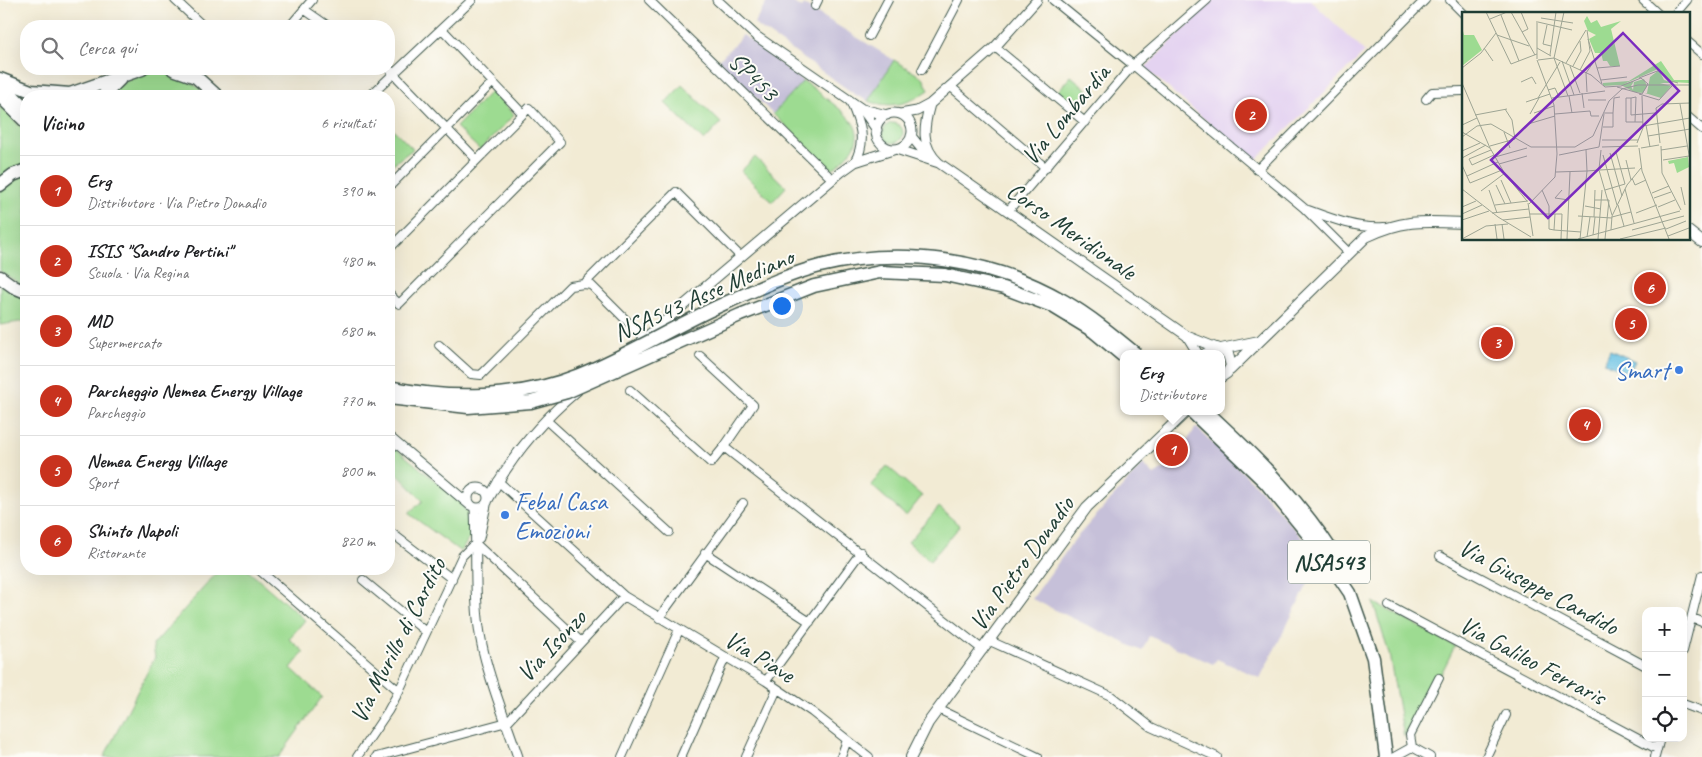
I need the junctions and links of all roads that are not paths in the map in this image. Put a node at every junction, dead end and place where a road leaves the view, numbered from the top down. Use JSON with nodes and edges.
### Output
{"nodes":[{"id":1,"x":175,"y":0,"type":"edge"},
{"id":2,"x":312,"y":0,"type":"edge"},
{"id":3,"x":459,"y":0,"type":"edge"},
{"id":4,"x":649,"y":0,"type":"edge"},
{"id":5,"x":717,"y":0,"type":"edge"},
{"id":6,"x":888,"y":0,"type":"edge"},
{"id":7,"x":959,"y":0,"type":"edge"},
{"id":8,"x":1037,"y":0,"type":"edge"},
{"id":9,"x":1053,"y":0,"type":"edge"},
{"id":10,"x":1207,"y":0,"type":"edge"},
{"id":11,"x":1425,"y":0,"type":"edge"},
{"id":12,"x":1450,"y":0,"type":"edge"},
{"id":13,"x":1643,"y":0,"type":"edge"},
{"id":14,"x":1687,"y":0,"type":"edge"},
{"id":15,"x":469,"y":3,"type":"edge"},
{"id":16,"x":305,"y":10,"type":"junction"},
{"id":17,"x":1462,"y":12,"type":"edge"},
{"id":18,"x":1656,"y":12,"type":"edge"},
{"id":19,"x":1677,"y":12,"type":"edge"},
{"id":20,"x":197,"y":20,"type":"edge"},
{"id":21,"x":296,"y":20,"type":"edge"},
{"id":22,"x":319,"y":20,"type":"edge"},
{"id":23,"x":442,"y":29,"type":"junction"},
{"id":24,"x":868,"y":36,"type":"dead end"},
{"id":25,"x":1690,"y":44,"type":"edge"},
{"id":26,"x":995,"y":47,"type":"junction"},
{"id":27,"x":1702,"y":54,"type":"edge"},
{"id":28,"x":1133,"y":65,"type":"junction"},
{"id":29,"x":395,"y":68,"type":"edge"},
{"id":30,"x":922,"y":70,"type":"dead end"},
{"id":31,"x":395,"y":74,"type":"edge"},
{"id":32,"x":124,"y":75,"type":"joint"},
{"id":33,"x":190,"y":75,"type":"edge"},
{"id":34,"x":388,"y":75,"type":"edge"},
{"id":35,"x":0,"y":79,"type":"edge"},
{"id":36,"x":493,"y":82,"type":"junction"},
{"id":37,"x":0,"y":83,"type":"edge"},
{"id":38,"x":950,"y":86,"type":"junction"},
{"id":39,"x":29,"y":90,"type":"edge"},
{"id":40,"x":85,"y":90,"type":"edge"},
{"id":41,"x":109,"y":90,"type":"edge"},
{"id":42,"x":210,"y":90,"type":"edge"},
{"id":43,"x":375,"y":90,"type":"edge"},
{"id":44,"x":1462,"y":91,"type":"edge"},
{"id":45,"x":0,"y":96,"type":"edge"},
{"id":46,"x":1426,"y":99,"type":"dead end"},
{"id":47,"x":851,"y":102,"type":"junction"},
{"id":48,"x":20,"y":103,"type":"edge"},
{"id":49,"x":930,"y":104,"type":"junction"},
{"id":50,"x":862,"y":109,"type":"junction"},
{"id":51,"x":523,"y":114,"type":"junction"},
{"id":52,"x":900,"y":114,"type":"junction"},
{"id":53,"x":887,"y":115,"type":"junction"},
{"id":54,"x":20,"y":116,"type":"edge"},
{"id":55,"x":1690,"y":119,"type":"edge"},
{"id":56,"x":1085,"y":122,"type":"junction"},
{"id":57,"x":446,"y":129,"type":"junction"},
{"id":58,"x":1702,"y":129,"type":"edge"},
{"id":59,"x":877,"y":130,"type":"junction"},
{"id":60,"x":911,"y":136,"type":"junction"},
{"id":61,"x":896,"y":148,"type":"junction"},
{"id":62,"x":477,"y":160,"type":"junction"},
{"id":63,"x":855,"y":162,"type":"junction"},
{"id":64,"x":935,"y":162,"type":"junction"},
{"id":65,"x":1046,"y":168,"type":"junction"},
{"id":66,"x":1257,"y":170,"type":"junction"},
{"id":67,"x":20,"y":172,"type":"edge"},
{"id":68,"x":832,"y":179,"type":"junction"},
{"id":69,"x":395,"y":181,"type":"edge"},
{"id":70,"x":0,"y":185,"type":"edge"},
{"id":71,"x":1304,"y":208,"type":"junction"},
{"id":72,"x":1008,"y":212,"type":"junction"},
{"id":73,"x":1462,"y":223,"type":"edge"},
{"id":74,"x":1386,"y":227,"type":"junction"},
{"id":75,"x":1690,"y":232,"type":"edge"},
{"id":76,"x":1702,"y":242,"type":"edge"},
{"id":77,"x":395,"y":243,"type":"edge"},
{"id":78,"x":1348,"y":252,"type":"junction"},
{"id":79,"x":740,"y":256,"type":"junction"},
{"id":80,"x":0,"y":277,"type":"edge"},
{"id":81,"x":584,"y":284,"type":"junction"},
{"id":82,"x":20,"y":290,"type":"edge"},
{"id":83,"x":395,"y":300,"type":"edge"},
{"id":84,"x":1187,"y":336,"type":"junction"},
{"id":85,"x":644,"y":338,"type":"junction"},
{"id":86,"x":1260,"y":341,"type":"junction"},
{"id":87,"x":439,"y":345,"type":"dead end"},
{"id":88,"x":1219,"y":349,"type":"joint"},
{"id":89,"x":1131,"y":350,"type":"edge"},
{"id":90,"x":1196,"y":350,"type":"edge"},
{"id":91,"x":1120,"y":354,"type":"edge"},
{"id":92,"x":1225,"y":354,"type":"edge"},
{"id":93,"x":700,"y":356,"type":"dead end"},
{"id":94,"x":1225,"y":372,"type":"edge"},
{"id":95,"x":1225,"y":374,"type":"edge"},
{"id":96,"x":395,"y":388,"type":"edge"},
{"id":97,"x":630,"y":390,"type":"dead end"},
{"id":98,"x":395,"y":399,"type":"edge"},
{"id":99,"x":1185,"y":415,"type":"edge"},
{"id":100,"x":1193,"y":415,"type":"edge"},
{"id":101,"x":1210,"y":415,"type":"edge"},
{"id":102,"x":546,"y":420,"type":"junction"},
{"id":103,"x":395,"y":442,"type":"edge"},
{"id":104,"x":724,"y":447,"type":"junction"},
{"id":105,"x":433,"y":474,"type":"junction"},
{"id":106,"x":498,"y":481,"type":"junction"},
{"id":107,"x":474,"y":490,"type":"junction"},
{"id":108,"x":487,"y":503,"type":"junction"},
{"id":109,"x":743,"y":503,"type":"dead end"},
{"id":110,"x":472,"y":507,"type":"junction"},
{"id":111,"x":669,"y":532,"type":"dead end"},
{"id":112,"x":395,"y":536,"type":"edge"},
{"id":113,"x":477,"y":546,"type":"junction"},
{"id":114,"x":860,"y":552,"type":"junction"},
{"id":115,"x":705,"y":553,"type":"junction"},
{"id":116,"x":1440,"y":556,"type":"dead end"},
{"id":117,"x":265,"y":575,"type":"edge"},
{"id":118,"x":452,"y":579,"type":"junction"},
{"id":119,"x":1702,"y":579,"type":"edge"},
{"id":120,"x":363,"y":580,"type":"dead end"},
{"id":121,"x":624,"y":596,"type":"junction"},
{"id":122,"x":1389,"y":606,"type":"dead end"},
{"id":123,"x":659,"y":618,"type":"junction"},
{"id":124,"x":1692,"y":618,"type":"junction"},
{"id":125,"x":810,"y":622,"type":"junction"},
{"id":126,"x":1702,"y":622,"type":"edge"},
{"id":127,"x":679,"y":630,"type":"junction"},
{"id":128,"x":426,"y":632,"type":"junction"},
{"id":129,"x":1687,"y":636,"type":"edge"},
{"id":130,"x":990,"y":641,"type":"junction"},
{"id":131,"x":581,"y":642,"type":"junction"},
{"id":132,"x":983,"y":650,"type":"junction"},
{"id":133,"x":725,"y":658,"type":"junction"},
{"id":134,"x":1642,"y":664,"type":"edge"},
{"id":135,"x":1439,"y":678,"type":"dead end"},
{"id":136,"x":766,"y":681,"type":"junction"},
{"id":137,"x":777,"y":689,"type":"junction"},
{"id":138,"x":399,"y":691,"type":"junction"},
{"id":139,"x":1687,"y":705,"type":"edge"},
{"id":140,"x":938,"y":709,"type":"junction"},
{"id":141,"x":1702,"y":711,"type":"edge"},
{"id":142,"x":1506,"y":715,"type":"dead end"},
{"id":143,"x":507,"y":722,"type":"junction"},
{"id":144,"x":847,"y":740,"type":"junction"},
{"id":145,"x":1412,"y":747,"type":"junction"},
{"id":146,"x":1656,"y":753,"type":"edge"},
{"id":147,"x":357,"y":757,"type":"edge"},
{"id":148,"x":376,"y":757,"type":"edge"},
{"id":149,"x":518,"y":757,"type":"edge"},
{"id":150,"x":622,"y":757,"type":"edge"},
{"id":151,"x":681,"y":757,"type":"edge"},
{"id":152,"x":746,"y":757,"type":"edge"},
{"id":153,"x":841,"y":757,"type":"edge"},
{"id":154,"x":869,"y":757,"type":"edge"},
{"id":155,"x":911,"y":757,"type":"edge"},
{"id":156,"x":1038,"y":757,"type":"edge"},
{"id":157,"x":1217,"y":757,"type":"edge"},
{"id":158,"x":1386,"y":757,"type":"edge"},
{"id":159,"x":1394,"y":757,"type":"edge"},
{"id":160,"x":1430,"y":757,"type":"edge"},
{"id":161,"x":1486,"y":757,"type":"edge"}],
"edges":[{"from":1,"to":20,"type":"street"},
{"from":2,"to":16,"type":"street"},
{"from":3,"to":15,"type":"street"},
{"from":4,"to":68,"type":"street","name":"SP453"},
{"from":5,"to":47,"type":"street","number":"SP453"},
{"from":6,"to":24,"type":"street"},
{"from":7,"to":30,"type":"street"},
{"from":8,"to":26,"type":"street"},
{"from":9,"to":28,"type":"street","name":"Via Lombardia"},
{"from":10,"to":28,"type":"street","name":"Via Lombardia"},
{"from":11,"to":66,"type":"street"},
{"from":12,"to":17,"type":"street"},
{"from":13,"to":18,"type":"street"},
{"from":14,"to":19,"type":"street"},
{"from":15,"to":23,"type":"street"},
{"from":16,"to":21,"type":"street"},
{"from":16,"to":22,"type":"street"},
{"from":23,"to":29,"type":"street"},
{"from":23,"to":36,"type":"street"},
{"from":25,"to":27,"type":"street"},
{"from":26,"to":38,"type":"street"},
{"from":26,"to":56,"type":"street"},
{"from":28,"to":56,"type":"street","name":"Via Lombardia"},
{"from":28,"to":66,"type":"street"},
{"from":31,"to":57,"type":"street"},
{"from":32,"to":40,"type":"highway"},
{"from":32,"to":41,"type":"highway"},
{"from":33,"to":42,"type":"highway"},
{"from":34,"to":43,"type":"street"},
{"from":35,"to":39,"type":"highway"},
{"from":36,"to":51,"type":"street"},
{"from":36,"to":57,"type":"street"},
{"from":37,"to":48,"type":"highway"},
{"from":38,"to":49,"type":"street"},
{"from":38,"to":65,"type":"street","name":"Corso Meridionale"},
{"from":44,"to":46,"type":"street"},
{"from":45,"to":54,"type":"highway"},
{"from":47,"to":50,"type":"street","number":"SP453"},
{"from":47,"to":63,"type":"street"},
{"from":49,"to":52,"type":"street"},
{"from":49,"to":64,"type":"street"},
{"from":50,"to":53,"type":"street","number":"SP453"},
{"from":50,"to":59,"type":"street","number":"SP453"},
{"from":51,"to":62,"type":"street"},
{"from":51,"to":83,"type":"street"},
{"from":52,"to":53,"type":"street"},
{"from":52,"to":60,"type":"street"},
{"from":53,"to":59,"type":"street"},
{"from":55,"to":58,"type":"street"},
{"from":56,"to":65,"type":"street","name":"Via Lombardia"},
{"from":57,"to":62,"type":"street"},
{"from":57,"to":69,"type":"street"},
{"from":59,"to":61,"type":"street"},
{"from":60,"to":61,"type":"street"},
{"from":60,"to":64,"type":"street"},
{"from":61,"to":63,"type":"street"},
{"from":61,"to":64,"type":"street"},
{"from":62,"to":77,"type":"street"},
{"from":63,"to":68,"type":"street"},
{"from":64,"to":72,"type":"street","name":"Corso Meridionale"},
{"from":65,"to":72,"type":"street","name":"Via Lombardia"},
{"from":66,"to":71,"type":"street"},
{"from":67,"to":70,"type":"highway"},
{"from":68,"to":79,"type":"street"},
{"from":71,"to":74,"type":"street"},
{"from":71,"to":78,"type":"street"},
{"from":72,"to":84,"type":"street","name":"Corso Meridionale"},
{"from":73,"to":74,"type":"main road"},
{"from":74,"to":78,"type":"main road"},
{"from":75,"to":76,"type":"main road"},
{"from":78,"to":86,"type":"main road"},
{"from":79,"to":81,"type":"street"},
{"from":79,"to":85,"type":"street"},
{"from":80,"to":82,"type":"highway"},
{"from":81,"to":85,"type":"street"},
{"from":81,"to":87,"type":"street"},
{"from":84,"to":88,"type":"street"},
{"from":84,"to":90,"type":"street"},
{"from":85,"to":102,"type":"street"},
{"from":86,"to":88,"type":"main road"},
{"from":86,"to":95,"type":"main road"},
{"from":89,"to":96,"type":"highway","name":"NSA543 Asse Mediano","bridge":true},
{"from":91,"to":98,"type":"highway","name":"NSA543 Asse Mediano","bridge":true},
{"from":92,"to":94,"type":"main road"},
{"from":93,"to":104,"type":"street"},
{"from":97,"to":104,"type":"street"},
{"from":99,"to":130,"type":"main road","name":"Via Pietro Donadio"},
{"from":100,"to":158,"type":"highway","number":"NSA543"},
{"from":101,"to":159,"type":"highway","number":"NSA543"},
{"from":102,"to":106,"type":"street"},
{"from":102,"to":111,"type":"street"},
{"from":103,"to":105,"type":"street"},
{"from":104,"to":114,"type":"street"},
{"from":105,"to":107,"type":"street"},
{"from":105,"to":110,"type":"street"},
{"from":106,"to":107,"type":"street"},
{"from":106,"to":108,"type":"street"},
{"from":106,"to":121,"type":"street","name":"Via Piave"},
{"from":107,"to":108,"type":"street"},
{"from":107,"to":110,"type":"street"},
{"from":108,"to":110,"type":"street"},
{"from":108,"to":113,"type":"street"},
{"from":109,"to":115,"type":"street"},
{"from":110,"to":113,"type":"street"},
{"from":112,"to":118,"type":"street"},
{"from":113,"to":118,"type":"street","name":"Via Murillo di Cardito"},
{"from":113,"to":131,"type":"street"},
{"from":113,"to":143,"type":"street"},
{"from":114,"to":125,"type":"street"},
{"from":114,"to":132,"type":"street"},
{"from":115,"to":123,"type":"street"},
{"from":115,"to":125,"type":"street"},
{"from":116,"to":134,"type":"street","name":"Via Giuseppe Candido"},
{"from":117,"to":138,"type":"street"},
{"from":118,"to":128,"type":"street","name":"Via Murillo di Cardito"},
{"from":119,"to":124,"type":"street"},
{"from":120,"to":128,"type":"street"},
{"from":121,"to":123,"type":"street","name":"Via Piave"},
{"from":121,"to":131,"type":"street","name":"Via Isonzo"},
{"from":122,"to":146,"type":"street","name":"Via Galileo Ferraris"},
{"from":123,"to":127,"type":"street","name":"Via Piave"},
{"from":124,"to":126,"type":"street"},
{"from":124,"to":129,"type":"street"},
{"from":125,"to":136,"type":"street"},
{"from":127,"to":133,"type":"street","name":"Via Piave"},
{"from":127,"to":150,"type":"street"},
{"from":128,"to":138,"type":"street","name":"Via Murillo di Cardito"},
{"from":130,"to":132,"type":"main road","name":"Via Pietro Donadio"},
{"from":130,"to":157,"type":"street"},
{"from":131,"to":143,"type":"street","name":"Via Isonzo"},
{"from":132,"to":140,"type":"main road","name":"Via Pietro Donadio"},
{"from":133,"to":136,"type":"street","name":"Via Piave"},
{"from":133,"to":151,"type":"street"},
{"from":135,"to":145,"type":"street"},
{"from":136,"to":137,"type":"street","name":"Via Piave"},
{"from":137,"to":144,"type":"street","name":"Via Piave"},
{"from":137,"to":152,"type":"street"},
{"from":138,"to":147,"type":"street","name":"Via Murillo di Cardito"},
{"from":139,"to":141,"type":"street"},
{"from":140,"to":155,"type":"main road","name":"Via Pietro Donadio"},
{"from":140,"to":156,"type":"street"},
{"from":142,"to":161,"type":"street"},
{"from":143,"to":148,"type":"street"},
{"from":143,"to":149,"type":"street"},
{"from":144,"to":153,"type":"street"},
{"from":144,"to":154,"type":"street","name":"Via Piave"},
{"from":145,"to":159,"type":"street"},
{"from":145,"to":160,"type":"street"}]}
